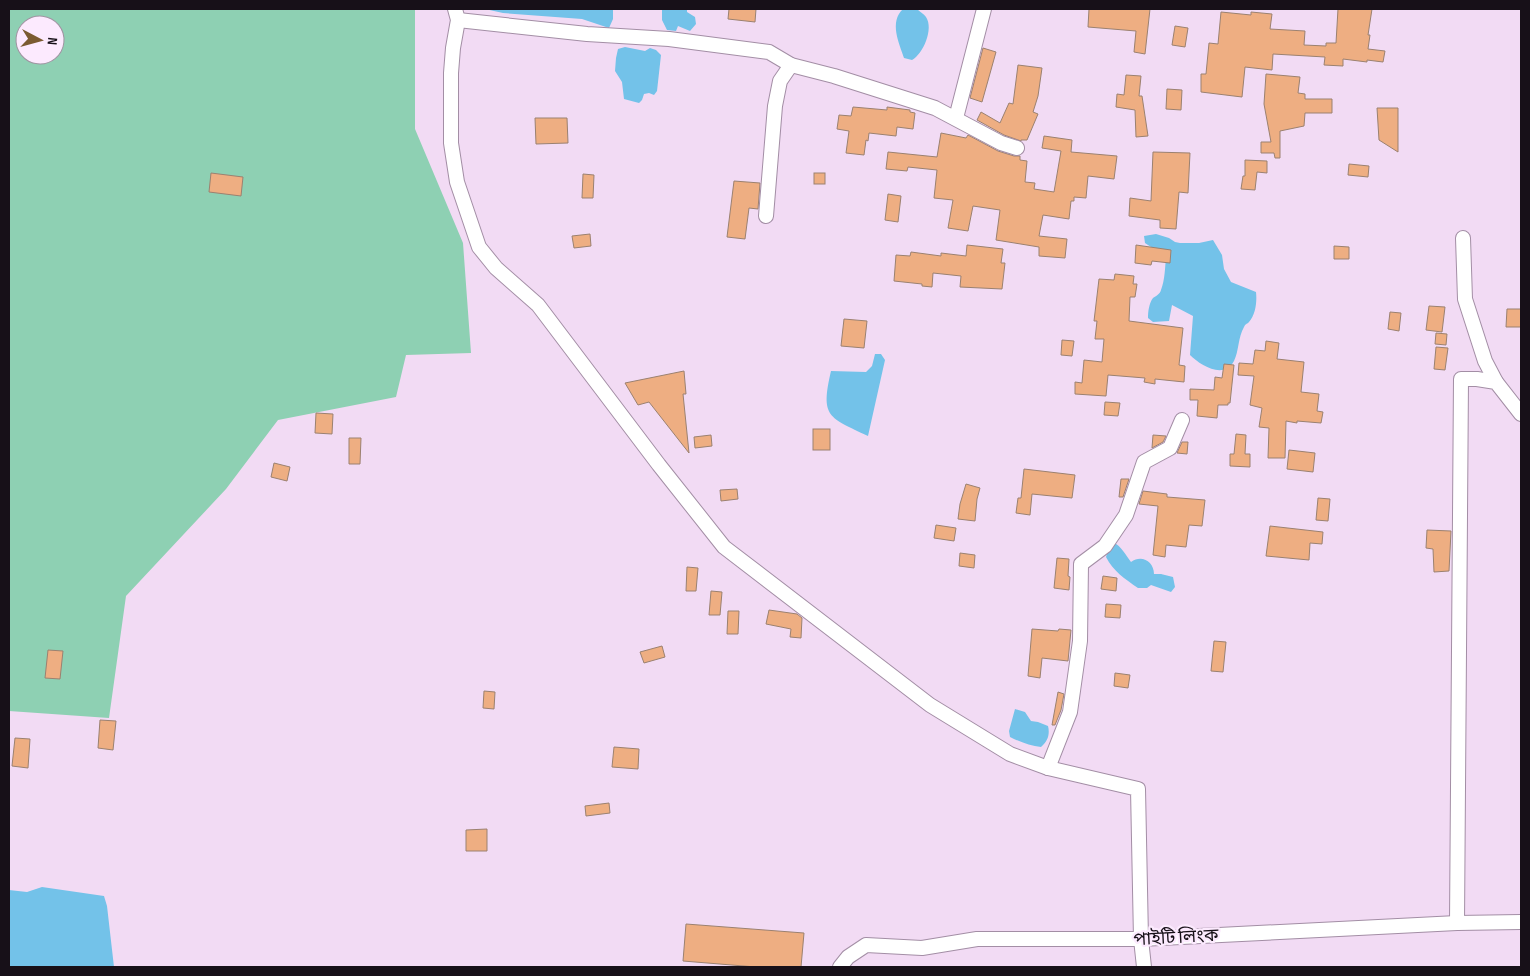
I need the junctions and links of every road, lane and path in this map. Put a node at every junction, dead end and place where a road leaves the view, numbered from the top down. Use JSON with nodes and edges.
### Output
{"nodes":[{"id":1,"x":984,"y":9,"type":"edge"},
{"id":2,"x":457,"y":15,"type":"edge"},
{"id":3,"x":791,"y":65,"type":"junction"},
{"id":4,"x":956,"y":118,"type":"junction"},
{"id":5,"x":1017,"y":148,"type":"dead end"},
{"id":6,"x":766,"y":216,"type":"dead end"},
{"id":7,"x":1463,"y":238,"type":"dead end"},
{"id":8,"x":1496,"y":382,"type":"junction"},
{"id":9,"x":1521,"y":414,"type":"edge"},
{"id":10,"x":1182,"y":420,"type":"dead end"},
{"id":11,"x":1048,"y":768,"type":"junction"},
{"id":12,"x":1521,"y":922,"type":"edge"},
{"id":13,"x":1457,"y":923,"type":"junction"},
{"id":14,"x":1141,"y":939,"type":"junction"},
{"id":15,"x":840,"y":967,"type":"edge"},
{"id":16,"x":1144,"y":967,"type":"edge"}],
"edges":[{"from":1,"to":4,"type":"street"},
{"from":2,"to":3,"type":"street"},
{"from":2,"to":11,"type":"street"},
{"from":3,"to":4,"type":"street"},
{"from":3,"to":6,"type":"street"},
{"from":4,"to":5,"type":"street"},
{"from":7,"to":8,"type":"street"},
{"from":8,"to":9,"type":"street"},
{"from":8,"to":13,"type":"street"},
{"from":10,"to":11,"type":"street"},
{"from":11,"to":14,"type":"street"},
{"from":12,"to":13,"type":"street","name":"পাইটি লিংক"},
{"from":13,"to":14,"type":"street","name":"পাইটি লিংক"},
{"from":14,"to":15,"type":"street","name":"পাইটি লিংক"},
{"from":14,"to":16,"type":"street"}]}
